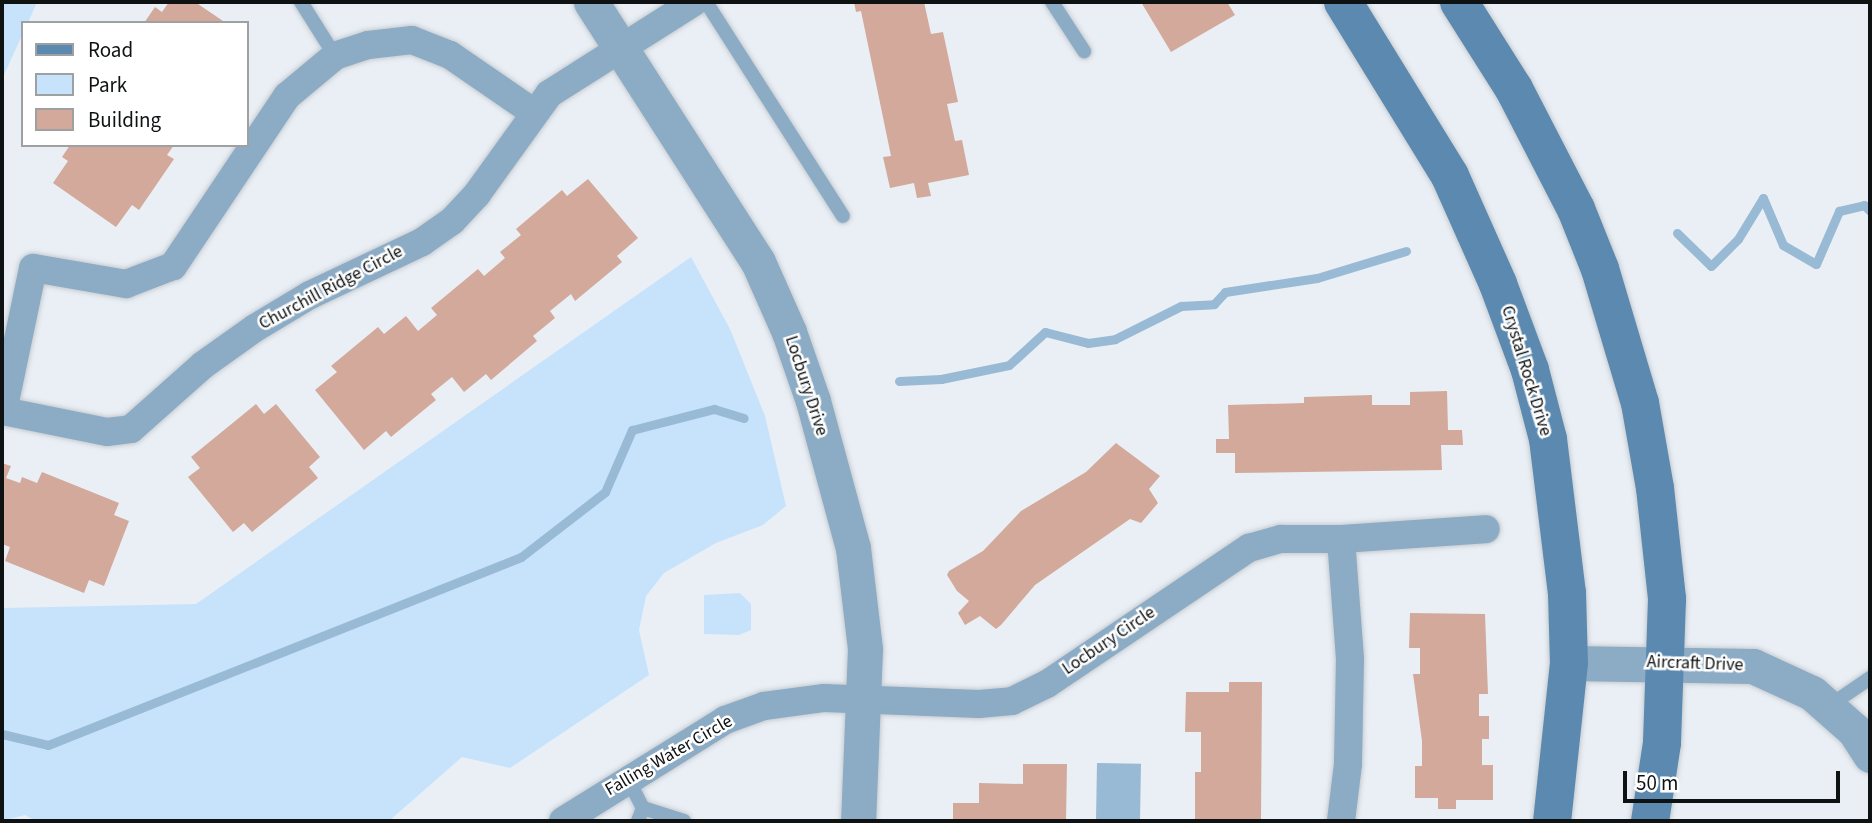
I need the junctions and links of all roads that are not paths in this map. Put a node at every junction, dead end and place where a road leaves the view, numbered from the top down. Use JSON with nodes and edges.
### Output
{"nodes":[{"id":1,"x":300,"y":2,"type":"edge"},
{"id":2,"x":591,"y":2,"type":"edge"},
{"id":3,"x":694,"y":2,"type":"edge"},
{"id":4,"x":706,"y":2,"type":"edge"},
{"id":5,"x":1052,"y":2,"type":"edge"},
{"id":6,"x":1343,"y":2,"type":"edge"},
{"id":7,"x":1460,"y":2,"type":"edge"},
{"id":8,"x":620,"y":47,"type":"junction"},
{"id":9,"x":1084,"y":51,"type":"dead end"},
{"id":10,"x":335,"y":56,"type":"junction"},
{"id":11,"x":533,"y":112,"type":"junction"},
{"id":12,"x":843,"y":216,"type":"dead end"},
{"id":13,"x":1486,"y":529,"type":"dead end"},
{"id":14,"x":1341,"y":539,"type":"junction"},
{"id":15,"x":1666,"y":662,"type":"junction"},
{"id":16,"x":1569,"y":663,"type":"junction"},
{"id":17,"x":1870,"y":678,"type":"edge"},
{"id":18,"x":865,"y":699,"type":"junction"},
{"id":19,"x":1829,"y":706,"type":"junction"},
{"id":20,"x":1870,"y":755,"type":"edge"},
{"id":21,"x":626,"y":777,"type":"junction"},
{"id":22,"x":640,"y":814,"type":"edge"},
{"id":23,"x":563,"y":821,"type":"edge"},
{"id":24,"x":684,"y":821,"type":"edge"},
{"id":25,"x":858,"y":821,"type":"edge"},
{"id":26,"x":1341,"y":821,"type":"edge"},
{"id":27,"x":1552,"y":821,"type":"edge"},
{"id":28,"x":1650,"y":821,"type":"edge"}],
"edges":[{"from":1,"to":10,"type":"lane"},
{"from":2,"to":8,"type":"street","name":"Locbury Drive"},
{"from":3,"to":8,"type":"street","name":"Churchill Ridge Circle"},
{"from":4,"to":12,"type":"lane"},
{"from":5,"to":9,"type":"lane"},
{"from":6,"to":16,"type":"main road","name":"Crystal Rock Drive"},
{"from":7,"to":15,"type":"main road"},
{"from":8,"to":11,"type":"street","name":"Churchill Ridge Circle"},
{"from":8,"to":18,"type":"street","name":"Locbury Drive"},
{"from":10,"to":11,"type":"street","name":"Churchill Ridge Circle"},
{"from":10,"to":11,"type":"street","name":"Churchill Ridge Circle"},
{"from":13,"to":14,"type":"street","name":"Locbury Circle"},
{"from":14,"to":18,"type":"street","name":"Locbury Circle"},
{"from":14,"to":26,"type":"street"},
{"from":15,"to":16,"type":"street","name":"Aircraft Drive"},
{"from":15,"to":19,"type":"street","name":"Aircraft Drive"},
{"from":15,"to":28,"type":"main road"},
{"from":16,"to":27,"type":"main road","name":"Crystal Rock Drive"},
{"from":17,"to":19,"type":"lane"},
{"from":18,"to":21,"type":"street","name":"Falling Water Circle"},
{"from":18,"to":25,"type":"street","name":"Locbury Drive"},
{"from":19,"to":20,"type":"street","name":"Aircraft Drive"},
{"from":21,"to":22,"type":"lane"},
{"from":21,"to":23,"type":"street","name":"Falling Water Circle"},
{"from":22,"to":24,"type":"lane"}]}
